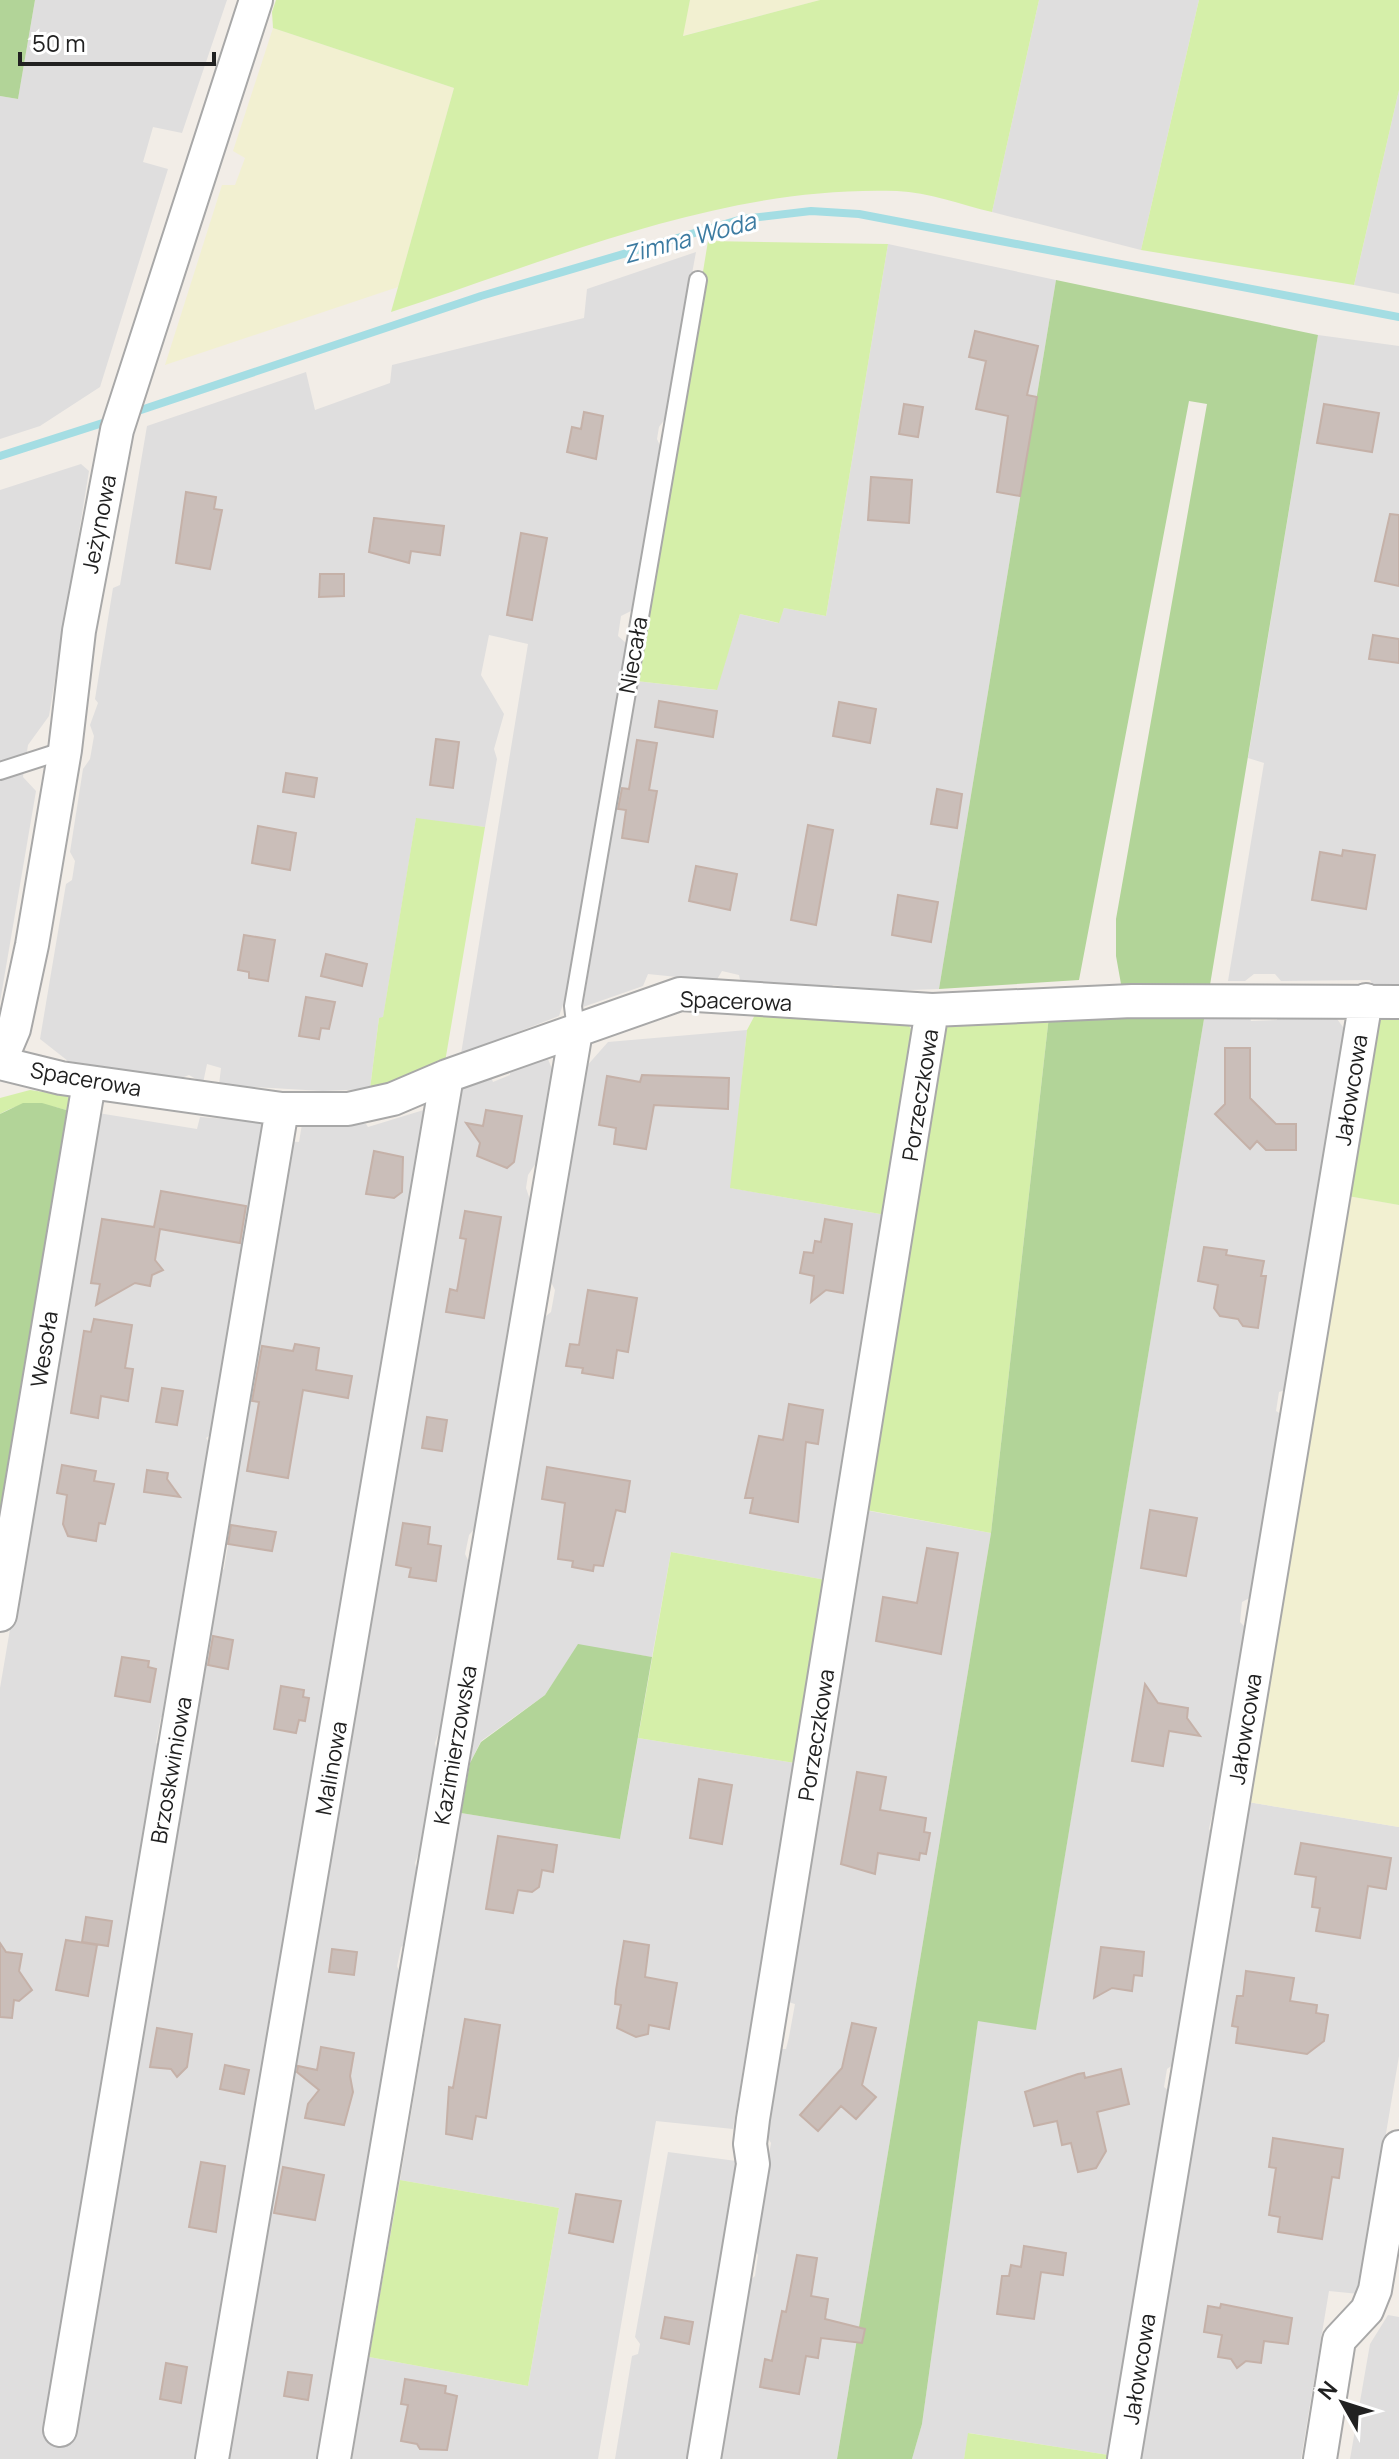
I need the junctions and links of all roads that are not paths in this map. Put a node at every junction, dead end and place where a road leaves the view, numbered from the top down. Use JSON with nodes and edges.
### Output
{"nodes":[{"id":1,"x":256,"y":0,"type":"edge"},
{"id":2,"x":698,"y":280,"type":"dead end"},
{"id":3,"x":65,"y":750,"type":"junction"},
{"id":4,"x":0,"y":771,"type":"edge"},
{"id":5,"x":1366,"y":1000,"type":"junction"},
{"id":6,"x":1399,"y":1002,"type":"edge"},
{"id":7,"x":932,"y":1010,"type":"junction"},
{"id":8,"x":576,"y":1031,"type":"junction"},
{"id":9,"x":0,"y":1062,"type":"edge"},
{"id":10,"x":447,"y":1076,"type":"junction"},
{"id":11,"x":89,"y":1083,"type":"junction"},
{"id":12,"x":282,"y":1109,"type":"junction"},
{"id":13,"x":0,"y":1615,"type":"edge"},
{"id":14,"x":1399,"y":2147,"type":"edge"},
{"id":15,"x":60,"y":2430,"type":"dead end"},
{"id":16,"x":212,"y":2459,"type":"edge"},
{"id":17,"x":334,"y":2459,"type":"edge"},
{"id":18,"x":704,"y":2459,"type":"edge"},
{"id":19,"x":1124,"y":2459,"type":"edge"},
{"id":20,"x":1320,"y":2459,"type":"edge"}],
"edges":[{"from":1,"to":3,"type":"street","name":"Jeżynowa"},
{"from":2,"to":8,"type":"lane","name":"Niecała"},
{"from":3,"to":4,"type":"lane"},
{"from":3,"to":9,"type":"street","name":"Jeżynowa"},
{"from":5,"to":6,"type":"street","name":"Spacerowa"},
{"from":5,"to":7,"type":"street","name":"Spacerowa"},
{"from":5,"to":19,"type":"street","name":"Jałowcowa"},
{"from":7,"to":8,"type":"street","name":"Spacerowa"},
{"from":7,"to":18,"type":"street","name":"Porzeczkowa"},
{"from":8,"to":10,"type":"street","name":"Spacerowa"},
{"from":8,"to":17,"type":"street","name":"Kazimierzowska"},
{"from":9,"to":11,"type":"street","name":"Spacerowa"},
{"from":10,"to":12,"type":"street","name":"Spacerowa"},
{"from":10,"to":16,"type":"street","name":"Malinowa"},
{"from":11,"to":12,"type":"street","name":"Spacerowa"},
{"from":11,"to":13,"type":"street","name":"Wesoła"},
{"from":12,"to":15,"type":"street","name":"Brzoskwiniowa"},
{"from":14,"to":20,"type":"street"}]}
